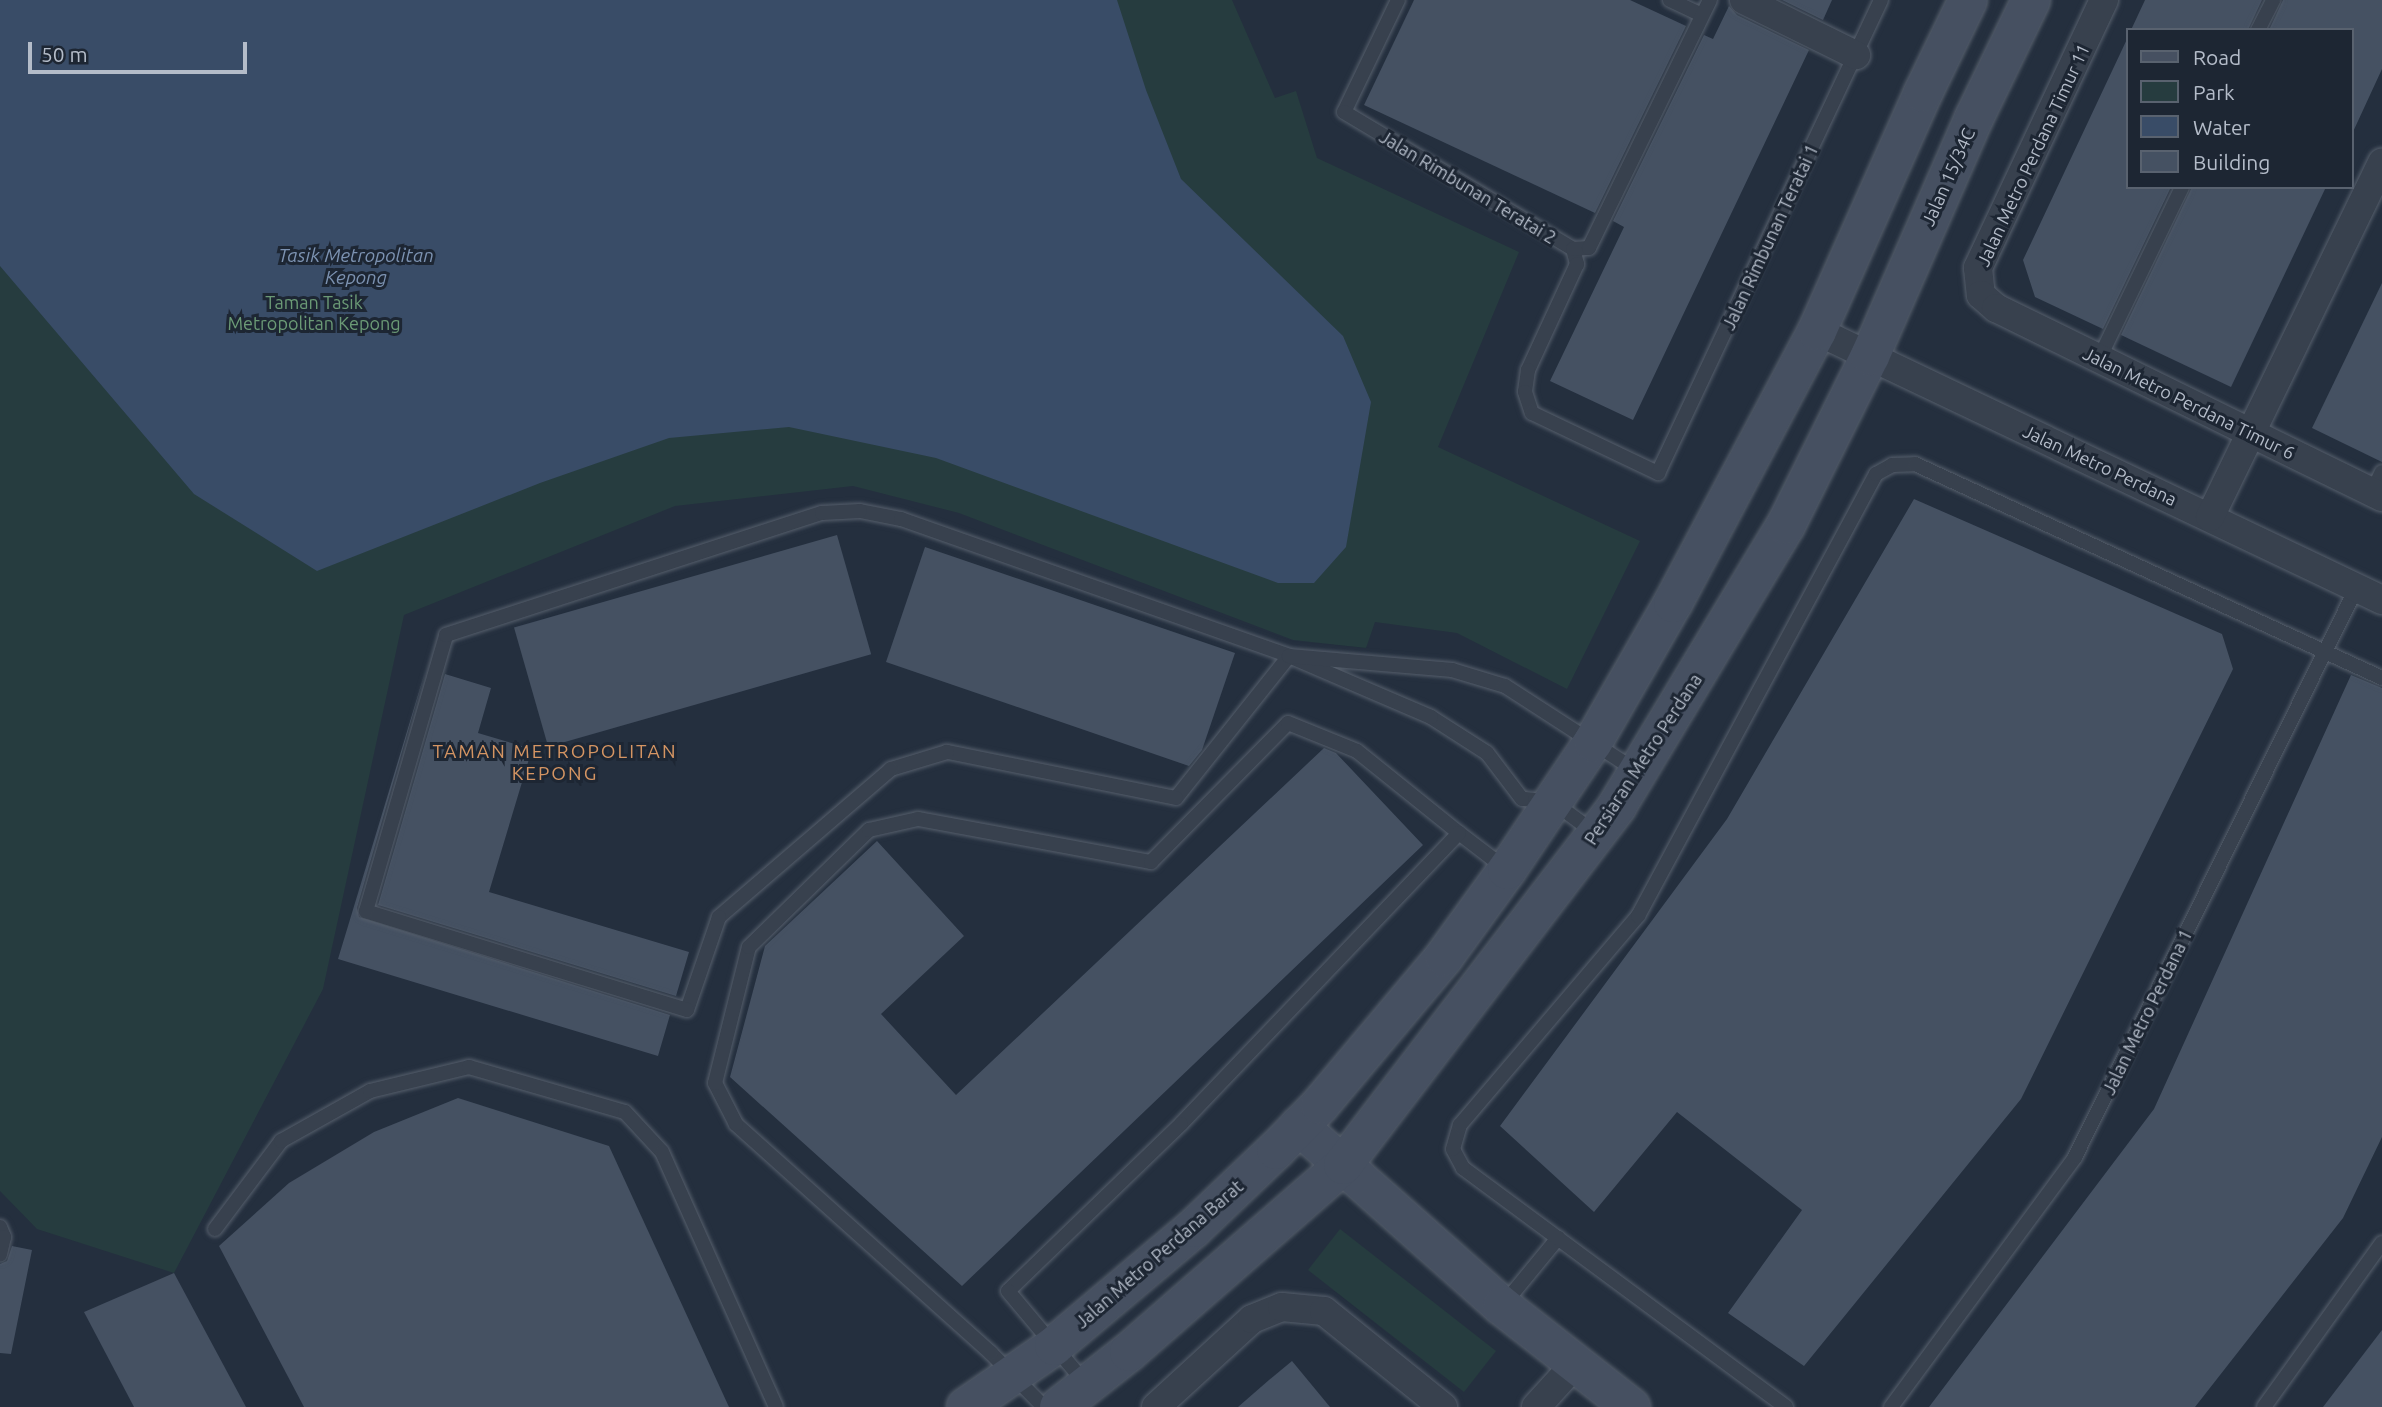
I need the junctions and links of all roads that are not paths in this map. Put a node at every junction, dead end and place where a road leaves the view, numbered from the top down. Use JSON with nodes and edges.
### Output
{"nodes":[{"id":1,"x":1398,"y":0,"type":"edge"},
{"id":2,"x":1670,"y":0,"type":"edge"},
{"id":3,"x":1710,"y":0,"type":"edge"},
{"id":4,"x":1744,"y":0,"type":"edge"},
{"id":5,"x":1881,"y":0,"type":"edge"},
{"id":6,"x":1968,"y":0,"type":"edge"},
{"id":7,"x":2031,"y":0,"type":"edge"},
{"id":8,"x":2104,"y":0,"type":"edge"},
{"id":9,"x":2273,"y":0,"type":"edge"},
{"id":10,"x":1702,"y":15,"type":"junction"},
{"id":11,"x":2259,"y":28,"type":"edge"},
{"id":12,"x":1856,"y":55,"type":"junction"},
{"id":13,"x":2382,"y":163,"type":"edge"},
{"id":14,"x":2181,"y":189,"type":"edge"},
{"id":15,"x":1573,"y":250,"type":"junction"},
{"id":16,"x":1996,"y":308,"type":"joint"},
{"id":17,"x":1817,"y":331,"type":"junction"},
{"id":18,"x":1870,"y":356,"type":"junction"},
{"id":19,"x":2099,"y":359,"type":"junction"},
{"id":20,"x":2250,"y":433,"type":"junction"},
{"id":21,"x":1658,"y":473,"type":"joint"},
{"id":22,"x":2379,"y":487,"type":"edge"},
{"id":23,"x":2210,"y":517,"type":"junction"},
{"id":24,"x":2357,"y":587,"type":"junction"},
{"id":25,"x":2382,"y":600,"type":"edge"},
{"id":26,"x":2326,"y":651,"type":"junction"},
{"id":27,"x":1289,"y":656,"type":"junction"},
{"id":28,"x":2382,"y":678,"type":"edge"},
{"id":29,"x":1593,"y":742,"type":"junction"},
{"id":30,"x":1639,"y":773,"type":"junction"},
{"id":31,"x":1553,"y":802,"type":"junction"},
{"id":32,"x":1459,"y":833,"type":"junction"},
{"id":33,"x":1597,"y":834,"type":"junction"},
{"id":34,"x":1507,"y":870,"type":"junction"},
{"id":35,"x":1299,"y":1126,"type":"junction"},
{"id":36,"x":1343,"y":1165,"type":"junction"},
{"id":37,"x":0,"y":1227,"type":"edge"},
{"id":38,"x":215,"y":1229,"type":"dead end"},
{"id":39,"x":1558,"y":1238,"type":"junction"},
{"id":40,"x":2382,"y":1243,"type":"edge"},
{"id":41,"x":0,"y":1255,"type":"edge"},
{"id":42,"x":1502,"y":1306,"type":"junction"},
{"id":43,"x":1054,"y":1346,"type":"junction"},
{"id":44,"x":1575,"y":1364,"type":"junction"},
{"id":45,"x":1013,"y":1375,"type":"junction"},
{"id":46,"x":1074,"y":1396,"type":"edge"},
{"id":47,"x":776,"y":1407,"type":"edge"},
{"id":48,"x":966,"y":1407,"type":"edge"},
{"id":49,"x":1044,"y":1407,"type":"edge"},
{"id":50,"x":1156,"y":1407,"type":"edge"},
{"id":51,"x":1443,"y":1407,"type":"edge"},
{"id":52,"x":1536,"y":1407,"type":"edge"},
{"id":53,"x":1631,"y":1407,"type":"edge"},
{"id":54,"x":1786,"y":1407,"type":"edge"},
{"id":55,"x":1891,"y":1407,"type":"edge"},
{"id":56,"x":2264,"y":1407,"type":"edge"}],
"edges":[{"from":1,"to":15,"type":"lane","name":"Jalan Rimbunan Teratai 2"},
{"from":2,"to":10,"type":"lane"},
{"from":3,"to":10,"type":"lane"},
{"from":4,"to":12,"type":"street"},
{"from":5,"to":12,"type":"lane","name":"Jalan Rimbunan Teratai 1"},
{"from":6,"to":17,"type":"street"},
{"from":7,"to":18,"type":"street","name":"Jalan 15/34C"},
{"from":8,"to":16,"type":"street","name":"Jalan Metro Perdana Timur 11"},
{"from":9,"to":11,"type":"lane"},
{"from":10,"to":15,"type":"lane"},
{"from":12,"to":21,"type":"lane","name":"Jalan Rimbunan Teratai 1"},
{"from":13,"to":20,"type":"street"},
{"from":14,"to":19,"type":"lane"},
{"from":15,"to":21,"type":"lane","name":"Jalan Rimbunan Teratai 2"},
{"from":16,"to":19,"type":"street","name":"Jalan Metro Perdana Timur 6"},
{"from":17,"to":18,"type":"street","name":"Jalan Metro Perdana"},
{"from":17,"to":29,"type":"street"},
{"from":18,"to":23,"type":"street","name":"Jalan Metro Perdana"},
{"from":18,"to":30,"type":"street","name":"Persiaran Metro Perdana"},
{"from":19,"to":20,"type":"street","name":"Jalan Metro Perdana Timur 6"},
{"from":20,"to":22,"type":"street","name":"Jalan Metro Perdana Timur 6"},
{"from":20,"to":23,"type":"street"},
{"from":23,"to":24,"type":"street","name":"Jalan Metro Perdana"},
{"from":24,"to":25,"type":"street","name":"Jalan Metro Perdana"},
{"from":24,"to":26,"type":"lane","name":"Jalan Metro Perdana 1"},
{"from":26,"to":28,"type":"lane"},
{"from":26,"to":39,"type":"lane"},
{"from":26,"to":55,"type":"lane","name":"Jalan Metro Perdana 1"},
{"from":27,"to":27,"type":"lane"},
{"from":27,"to":29,"type":"lane"},
{"from":27,"to":31,"type":"lane"},
{"from":29,"to":30,"type":"lane"},
{"from":29,"to":31,"type":"street"},
{"from":30,"to":33,"type":"street","name":"Persiaran Metro Perdana"},
{"from":31,"to":33,"type":"lane"},
{"from":31,"to":34,"type":"street"},
{"from":32,"to":34,"type":"lane"},
{"from":32,"to":43,"type":"lane"},
{"from":32,"to":45,"type":"lane"},
{"from":33,"to":36,"type":"street","name":"Persiaran Metro Perdana"},
{"from":34,"to":35,"type":"street"},
{"from":35,"to":36,"type":"street"},
{"from":35,"to":43,"type":"street","name":"Jalan Metro Perdana Barat"},
{"from":36,"to":42,"type":"street"},
{"from":36,"to":46,"type":"street"},
{"from":37,"to":41,"type":"lane"},
{"from":38,"to":47,"type":"lane"},
{"from":39,"to":42,"type":"lane"},
{"from":39,"to":54,"type":"lane"},
{"from":40,"to":56,"type":"lane"},
{"from":42,"to":44,"type":"street"},
{"from":43,"to":45,"type":"street","name":"Jalan Metro Perdana Barat"},
{"from":43,"to":46,"type":"lane"},
{"from":44,"to":52,"type":"street"},
{"from":44,"to":53,"type":"street"},
{"from":45,"to":48,"type":"street","name":"Jalan Metro Perdana Barat"},
{"from":45,"to":49,"type":"lane"},
{"from":50,"to":51,"type":"street"}]}
